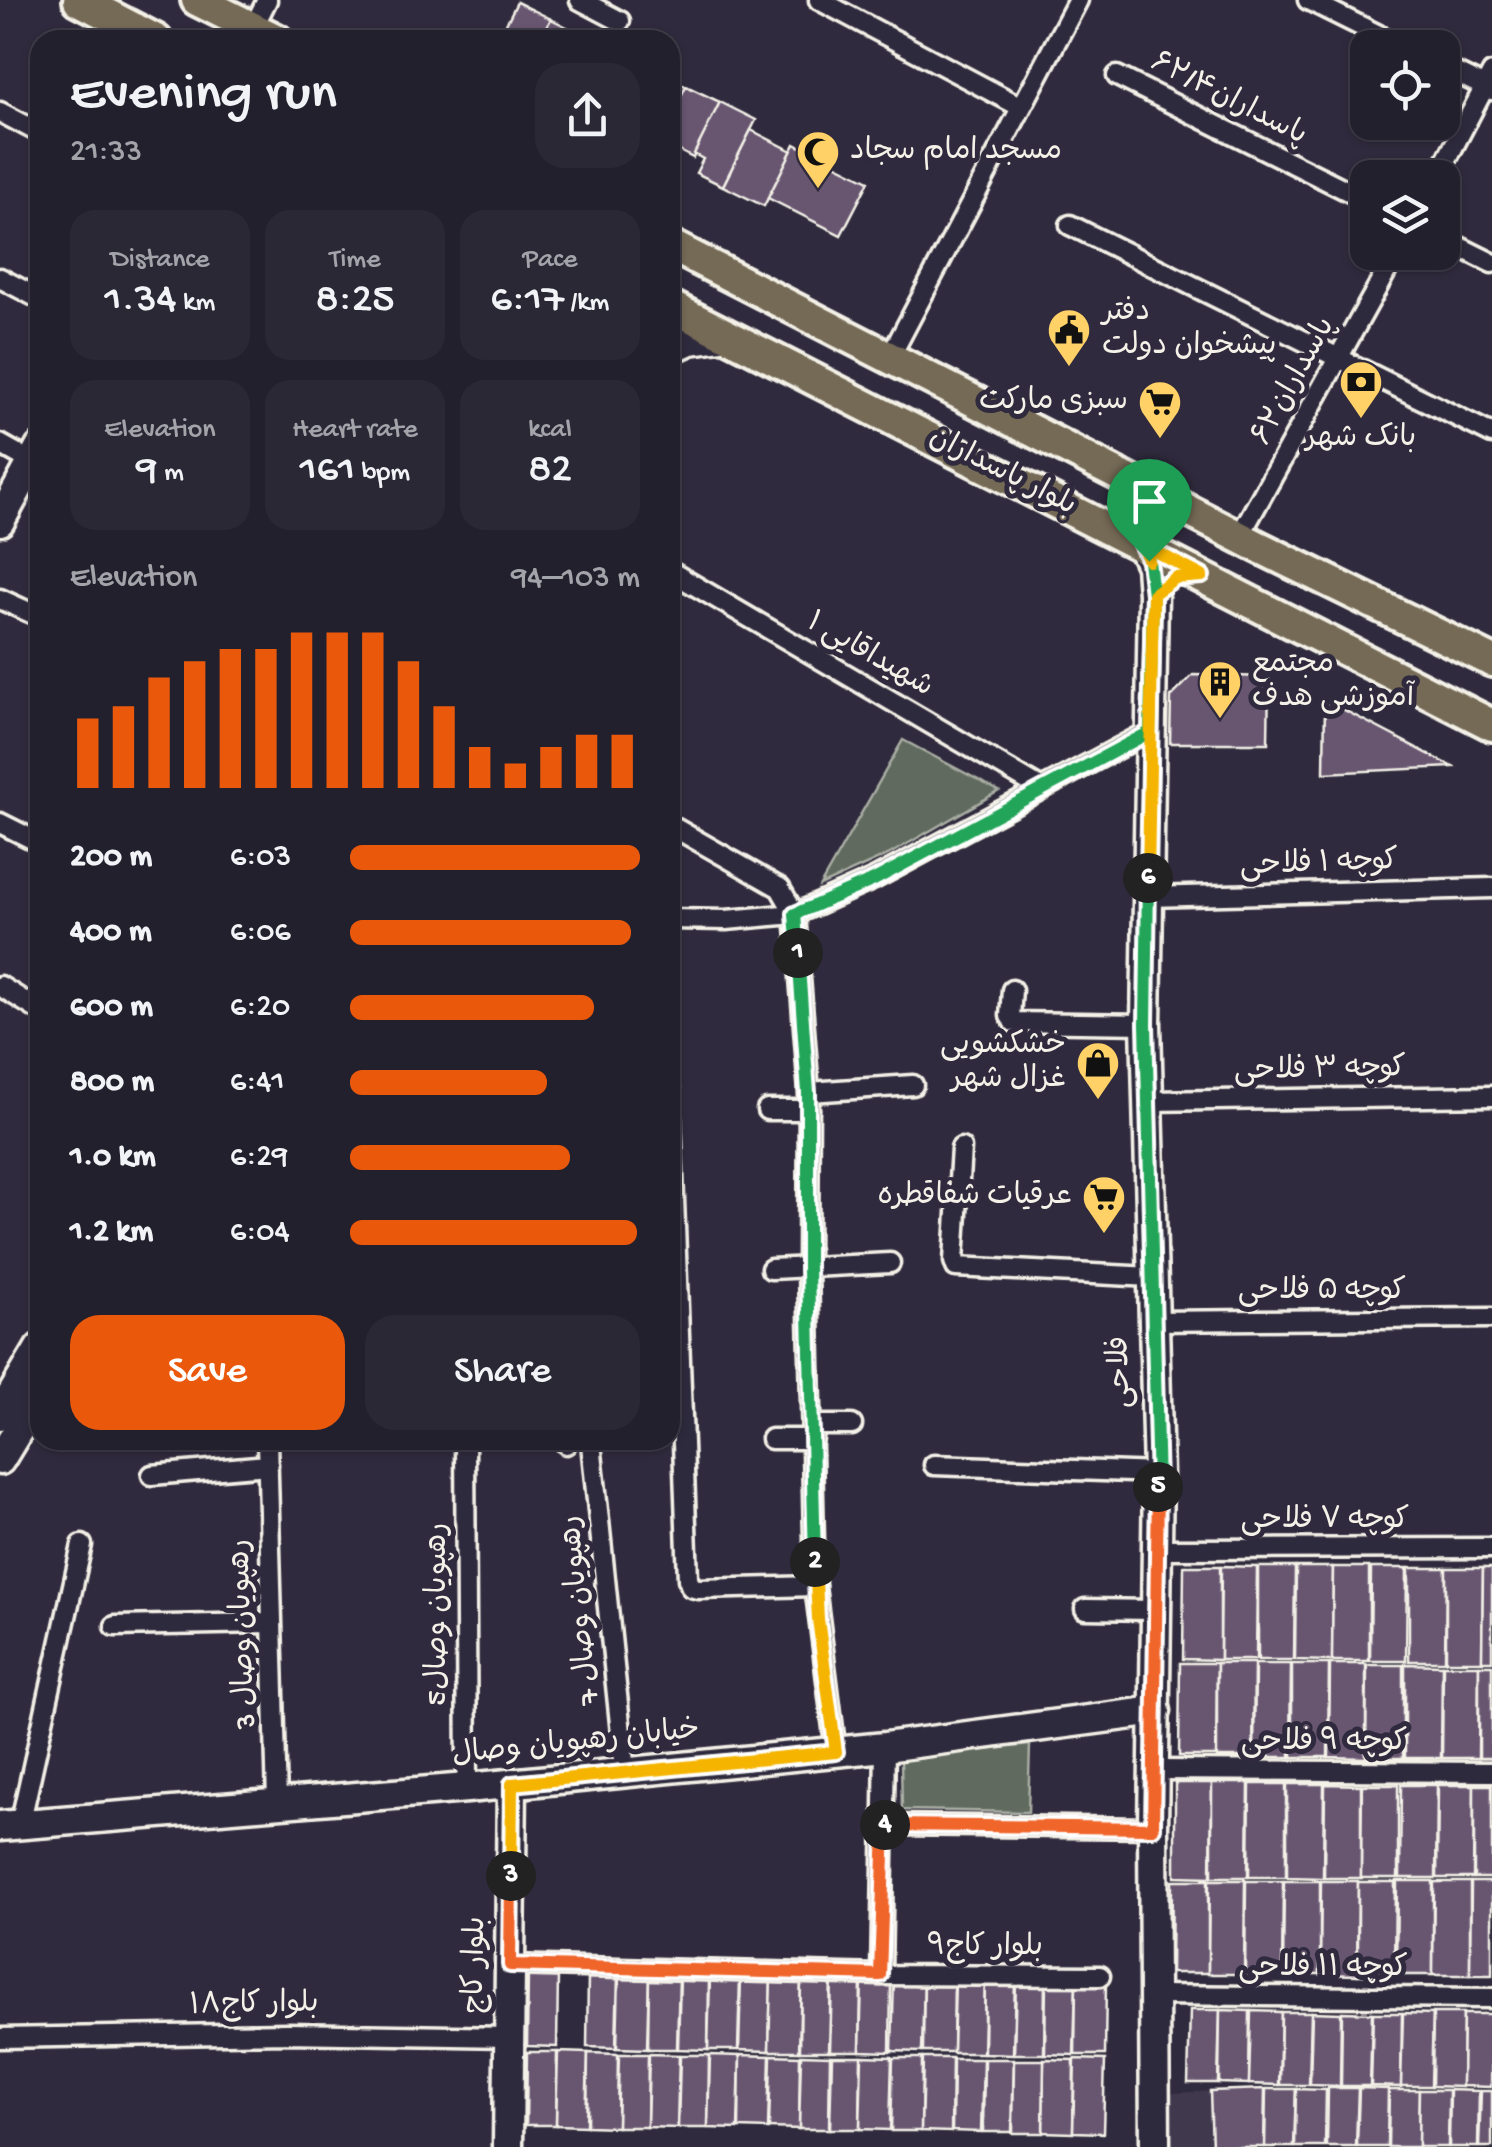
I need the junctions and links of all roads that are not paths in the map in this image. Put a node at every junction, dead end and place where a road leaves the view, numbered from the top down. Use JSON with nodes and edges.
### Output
{"nodes":[{"id":1,"x":79,"y":0,"type":"edge"},
{"id":2,"x":197,"y":0,"type":"edge"},
{"id":3,"x":268,"y":0,"type":"edge"},
{"id":4,"x":580,"y":0,"type":"edge"},
{"id":5,"x":818,"y":0,"type":"edge"},
{"id":6,"x":1078,"y":0,"type":"edge"},
{"id":7,"x":1308,"y":0,"type":"edge"},
{"id":8,"x":620,"y":21,"type":"dead end"},
{"id":9,"x":137,"y":30,"type":"edge"},
{"id":10,"x":256,"y":30,"type":"edge"},
{"id":11,"x":264,"y":30,"type":"edge"},
{"id":12,"x":1369,"y":30,"type":"edge"},
{"id":13,"x":1460,"y":72,"type":"edge"},
{"id":14,"x":1117,"y":76,"type":"dead end"},
{"id":15,"x":1490,"y":83,"type":"edge"},
{"id":16,"x":1021,"y":108,"type":"junction"},
{"id":17,"x":0,"y":112,"type":"edge"},
{"id":18,"x":30,"y":128,"type":"edge"},
{"id":19,"x":1447,"y":160,"type":"edge"},
{"id":20,"x":1350,"y":192,"type":"edge"},
{"id":21,"x":1070,"y":225,"type":"dead end"},
{"id":22,"x":1460,"y":247,"type":"edge"},
{"id":23,"x":680,"y":250,"type":"edge"},
{"id":24,"x":1492,"y":263,"type":"edge"},
{"id":25,"x":1388,"y":270,"type":"edge"},
{"id":26,"x":0,"y":278,"type":"edge"},
{"id":27,"x":30,"y":294,"type":"edge"},
{"id":28,"x":680,"y":311,"type":"edge"},
{"id":29,"x":728,"y":335,"type":"junction"},
{"id":30,"x":680,"y":344,"type":"edge"},
{"id":31,"x":889,"y":359,"type":"junction"},
{"id":32,"x":1340,"y":360,"type":"junction"},
{"id":33,"x":1492,"y":434,"type":"edge"},
{"id":34,"x":0,"y":444,"type":"edge"},
{"id":35,"x":30,"y":453,"type":"edge"},
{"id":36,"x":30,"y":466,"type":"edge"},
{"id":37,"x":0,"y":521,"type":"edge"},
{"id":38,"x":1239,"y":537,"type":"junction"},
{"id":39,"x":1141,"y":544,"type":"junction"},
{"id":40,"x":1202,"y":576,"type":"junction"},
{"id":41,"x":680,"y":578,"type":"edge"},
{"id":42,"x":1153,"y":594,"type":"junction"},
{"id":43,"x":0,"y":598,"type":"edge"},
{"id":44,"x":30,"y":612,"type":"edge"},
{"id":45,"x":1492,"y":661,"type":"edge"},
{"id":46,"x":1492,"y":725,"type":"edge"},
{"id":47,"x":1150,"y":732,"type":"junction"},
{"id":48,"x":1040,"y":788,"type":"junction"},
{"id":49,"x":0,"y":824,"type":"edge"},
{"id":50,"x":680,"y":831,"type":"edge"},
{"id":51,"x":30,"y":838,"type":"edge"},
{"id":52,"x":1492,"y":888,"type":"edge"},
{"id":53,"x":1148,"y":897,"type":"junction"},
{"id":54,"x":795,"y":914,"type":"junction"},
{"id":55,"x":680,"y":920,"type":"edge"},
{"id":56,"x":0,"y":986,"type":"edge"},
{"id":57,"x":1012,"y":990,"type":"dead end"},
{"id":58,"x":30,"y":1005,"type":"edge"},
{"id":59,"x":1146,"y":1024,"type":"junction"},
{"id":60,"x":914,"y":1086,"type":"dead end"},
{"id":61,"x":1492,"y":1096,"type":"edge"},
{"id":62,"x":808,"y":1101,"type":"junction"},
{"id":63,"x":1148,"y":1101,"type":"junction"},
{"id":64,"x":767,"y":1110,"type":"dead end"},
{"id":65,"x":962,"y":1148,"type":"dead end"},
{"id":66,"x":890,"y":1263,"type":"dead end"},
{"id":67,"x":808,"y":1268,"type":"junction"},
{"id":68,"x":771,"y":1269,"type":"dead end"},
{"id":69,"x":1152,"y":1277,"type":"junction"},
{"id":70,"x":1492,"y":1318,"type":"edge"},
{"id":71,"x":1153,"y":1321,"type":"junction"},
{"id":72,"x":680,"y":1362,"type":"edge"},
{"id":73,"x":30,"y":1365,"type":"edge"},
{"id":74,"x":30,"y":1409,"type":"edge"},
{"id":75,"x":0,"y":1415,"type":"edge"},
{"id":76,"x":852,"y":1425,"type":"dead end"},
{"id":77,"x":814,"y":1432,"type":"junction"},
{"id":78,"x":771,"y":1439,"type":"dead end"},
{"id":79,"x":3,"y":1450,"type":"edge"},
{"id":80,"x":268,"y":1450,"type":"edge"},
{"id":81,"x":465,"y":1450,"type":"edge"},
{"id":82,"x":592,"y":1450,"type":"edge"},
{"id":83,"x":268,"y":1465,"type":"junction"},
{"id":84,"x":934,"y":1466,"type":"dead end"},
{"id":85,"x":1158,"y":1473,"type":"junction"},
{"id":86,"x":152,"y":1475,"type":"dead end"},
{"id":87,"x":82,"y":1545,"type":"dead end"},
{"id":88,"x":1492,"y":1548,"type":"edge"},
{"id":89,"x":1158,"y":1549,"type":"junction"},
{"id":90,"x":815,"y":1586,"type":"junction"},
{"id":91,"x":1084,"y":1609,"type":"dead end"},
{"id":92,"x":1156,"y":1610,"type":"junction"},
{"id":93,"x":271,"y":1623,"type":"junction"},
{"id":94,"x":116,"y":1626,"type":"dead end"},
{"id":95,"x":1156,"y":1710,"type":"junction"},
{"id":96,"x":885,"y":1748,"type":"junction"},
{"id":97,"x":836,"y":1752,"type":"junction"},
{"id":98,"x":1155,"y":1770,"type":"junction"},
{"id":99,"x":625,"y":1772,"type":"junction"},
{"id":100,"x":1492,"y":1772,"type":"edge"},
{"id":101,"x":512,"y":1784,"type":"junction"},
{"id":102,"x":467,"y":1788,"type":"junction"},
{"id":103,"x":278,"y":1802,"type":"junction"},
{"id":104,"x":885,"y":1825,"type":"junction"},
{"id":105,"x":10,"y":1826,"type":"edge"},
{"id":106,"x":1153,"y":1828,"type":"junction"},
{"id":107,"x":510,"y":1965,"type":"junction"},
{"id":108,"x":880,"y":1975,"type":"junction"},
{"id":109,"x":1100,"y":1976,"type":"dead end"},
{"id":110,"x":1153,"y":1995,"type":"junction"},
{"id":111,"x":1492,"y":1998,"type":"edge"},
{"id":112,"x":508,"y":2036,"type":"junction"},
{"id":113,"x":0,"y":2038,"type":"edge"},
{"id":114,"x":508,"y":2147,"type":"edge"},
{"id":115,"x":1156,"y":2147,"type":"edge"}],
"edges":[{"from":1,"to":9,"type":"main road"},
{"from":2,"to":10,"type":"main road"},
{"from":3,"to":11,"type":"street"},
{"from":4,"to":8,"type":"street"},
{"from":5,"to":16,"type":"street"},
{"from":6,"to":16,"type":"street"},
{"from":7,"to":12,"type":"street"},
{"from":13,"to":15,"type":"street"},
{"from":14,"to":20,"type":"street","name":"پاسداران۶۲/۴"},
{"from":15,"to":19,"type":"street"},
{"from":16,"to":31,"type":"street"},
{"from":17,"to":18,"type":"street"},
{"from":21,"to":32,"type":"street"},
{"from":22,"to":24,"type":"street"},
{"from":23,"to":31,"type":"main road","name":"بلوار پاسداران"},
{"from":25,"to":32,"type":"street","name":"پاسداران۶۲"},
{"from":26,"to":27,"type":"street"},
{"from":28,"to":29,"type":"main road","name":"بلوار پاسداران"},
{"from":29,"to":30,"type":"street"},
{"from":29,"to":39,"type":"main road","name":"بلوار پاسداران"},
{"from":31,"to":38,"type":"main road","name":"بلوار پاسداران"},
{"from":32,"to":33,"type":"street"},
{"from":32,"to":38,"type":"street","name":"پاسداران۶۲"},
{"from":34,"to":35,"type":"street"},
{"from":36,"to":37,"type":"street"},
{"from":38,"to":45,"type":"main road","name":"بلوار پاسداران"},
{"from":39,"to":40,"type":"main road","name":"بلوار پاسداران"},
{"from":39,"to":42,"type":"street","name":"فلاحی"},
{"from":40,"to":42,"type":"street"},
{"from":40,"to":46,"type":"main road","name":"بلوار پاسداران"},
{"from":41,"to":48,"type":"street","name":"۱ شهیداقایی"},
{"from":42,"to":47,"type":"street","name":"فلاحی"},
{"from":43,"to":44,"type":"street"},
{"from":47,"to":48,"type":"street"},
{"from":47,"to":53,"type":"street","name":"فلاحی"},
{"from":48,"to":54,"type":"street"},
{"from":49,"to":51,"type":"street"},
{"from":50,"to":54,"type":"street"},
{"from":52,"to":53,"type":"street","name":"کوچه ۱ فلاحی"},
{"from":53,"to":59,"type":"street","name":"فلاحی"},
{"from":54,"to":55,"type":"street"},
{"from":54,"to":62,"type":"street"},
{"from":56,"to":58,"type":"street"},
{"from":57,"to":59,"type":"street"},
{"from":59,"to":63,"type":"street","name":"فلاحی"},
{"from":60,"to":62,"type":"street"},
{"from":61,"to":63,"type":"street","name":"کوچه ۳ فلاحی"},
{"from":62,"to":64,"type":"street"},
{"from":62,"to":67,"type":"street"},
{"from":63,"to":69,"type":"street","name":"فلاحی"},
{"from":65,"to":69,"type":"street"},
{"from":66,"to":67,"type":"street"},
{"from":67,"to":68,"type":"street"},
{"from":67,"to":77,"type":"street"},
{"from":69,"to":71,"type":"street","name":"فلاحی"},
{"from":70,"to":71,"type":"street","name":"کوچه ۵ فلاحی"},
{"from":71,"to":85,"type":"street","name":"فلاحی"},
{"from":72,"to":90,"type":"street"},
{"from":73,"to":75,"type":"street"},
{"from":74,"to":79,"type":"street"},
{"from":76,"to":77,"type":"street"},
{"from":77,"to":78,"type":"street"},
{"from":77,"to":90,"type":"street"},
{"from":80,"to":83,"type":"street","name":"3 رهپویان وصال"},
{"from":81,"to":102,"type":"street","name":"رهپویان وصال5"},
{"from":82,"to":99,"type":"street","name":"7 رهپویان وصال"},
{"from":83,"to":86,"type":"street"},
{"from":83,"to":93,"type":"street","name":"3 رهپویان وصال"},
{"from":84,"to":85,"type":"street"},
{"from":85,"to":89,"type":"street","name":"فلاحی"},
{"from":87,"to":105,"type":"street"},
{"from":88,"to":89,"type":"street","name":"کوچه ۷ فلاحی"},
{"from":89,"to":92,"type":"street","name":"فلاحی"},
{"from":90,"to":97,"type":"street"},
{"from":91,"to":92,"type":"street"},
{"from":92,"to":95,"type":"street","name":"فلاحی"},
{"from":93,"to":94,"type":"street"},
{"from":93,"to":103,"type":"street","name":"3 رهپویان وصال"},
{"from":95,"to":96,"type":"street","name":"خیابان رهپویان وصال"},
{"from":95,"to":98,"type":"street","name":"فلاحی"},
{"from":96,"to":97,"type":"street","name":"خیابان رهپویان وصال"},
{"from":96,"to":104,"type":"street"},
{"from":97,"to":99,"type":"street","name":"خیابان رهپویان وصال"},
{"from":98,"to":100,"type":"street","name":"کوچه ۹ فلاحی"},
{"from":98,"to":106,"type":"street","name":"فلاحی"},
{"from":99,"to":101,"type":"street","name":"خیابان رهپویان وصال"},
{"from":101,"to":102,"type":"street","name":"خیابان رهپویان وصال"},
{"from":101,"to":107,"type":"street","name":"بلوار کاج"},
{"from":102,"to":103,"type":"street","name":"خیابان رهپویان وصال"},
{"from":103,"to":105,"type":"street","name":"خیابان رهپویان وصال"},
{"from":104,"to":106,"type":"street"},
{"from":104,"to":108,"type":"street"},
{"from":106,"to":110,"type":"street","name":"فلاحی"},
{"from":107,"to":108,"type":"street","name":"بلوار کاج۹"},
{"from":107,"to":112,"type":"street","name":"بلوار کاج"},
{"from":108,"to":109,"type":"street","name":"بلوار کاج۹"},
{"from":110,"to":111,"type":"street","name":"کوچه ۱۱ فلاحی"},
{"from":110,"to":115,"type":"street","name":"فلاحی"},
{"from":112,"to":113,"type":"street","name":"بلوار کاج۱۸"},
{"from":112,"to":114,"type":"street","name":"بلوار کاج"}]}
